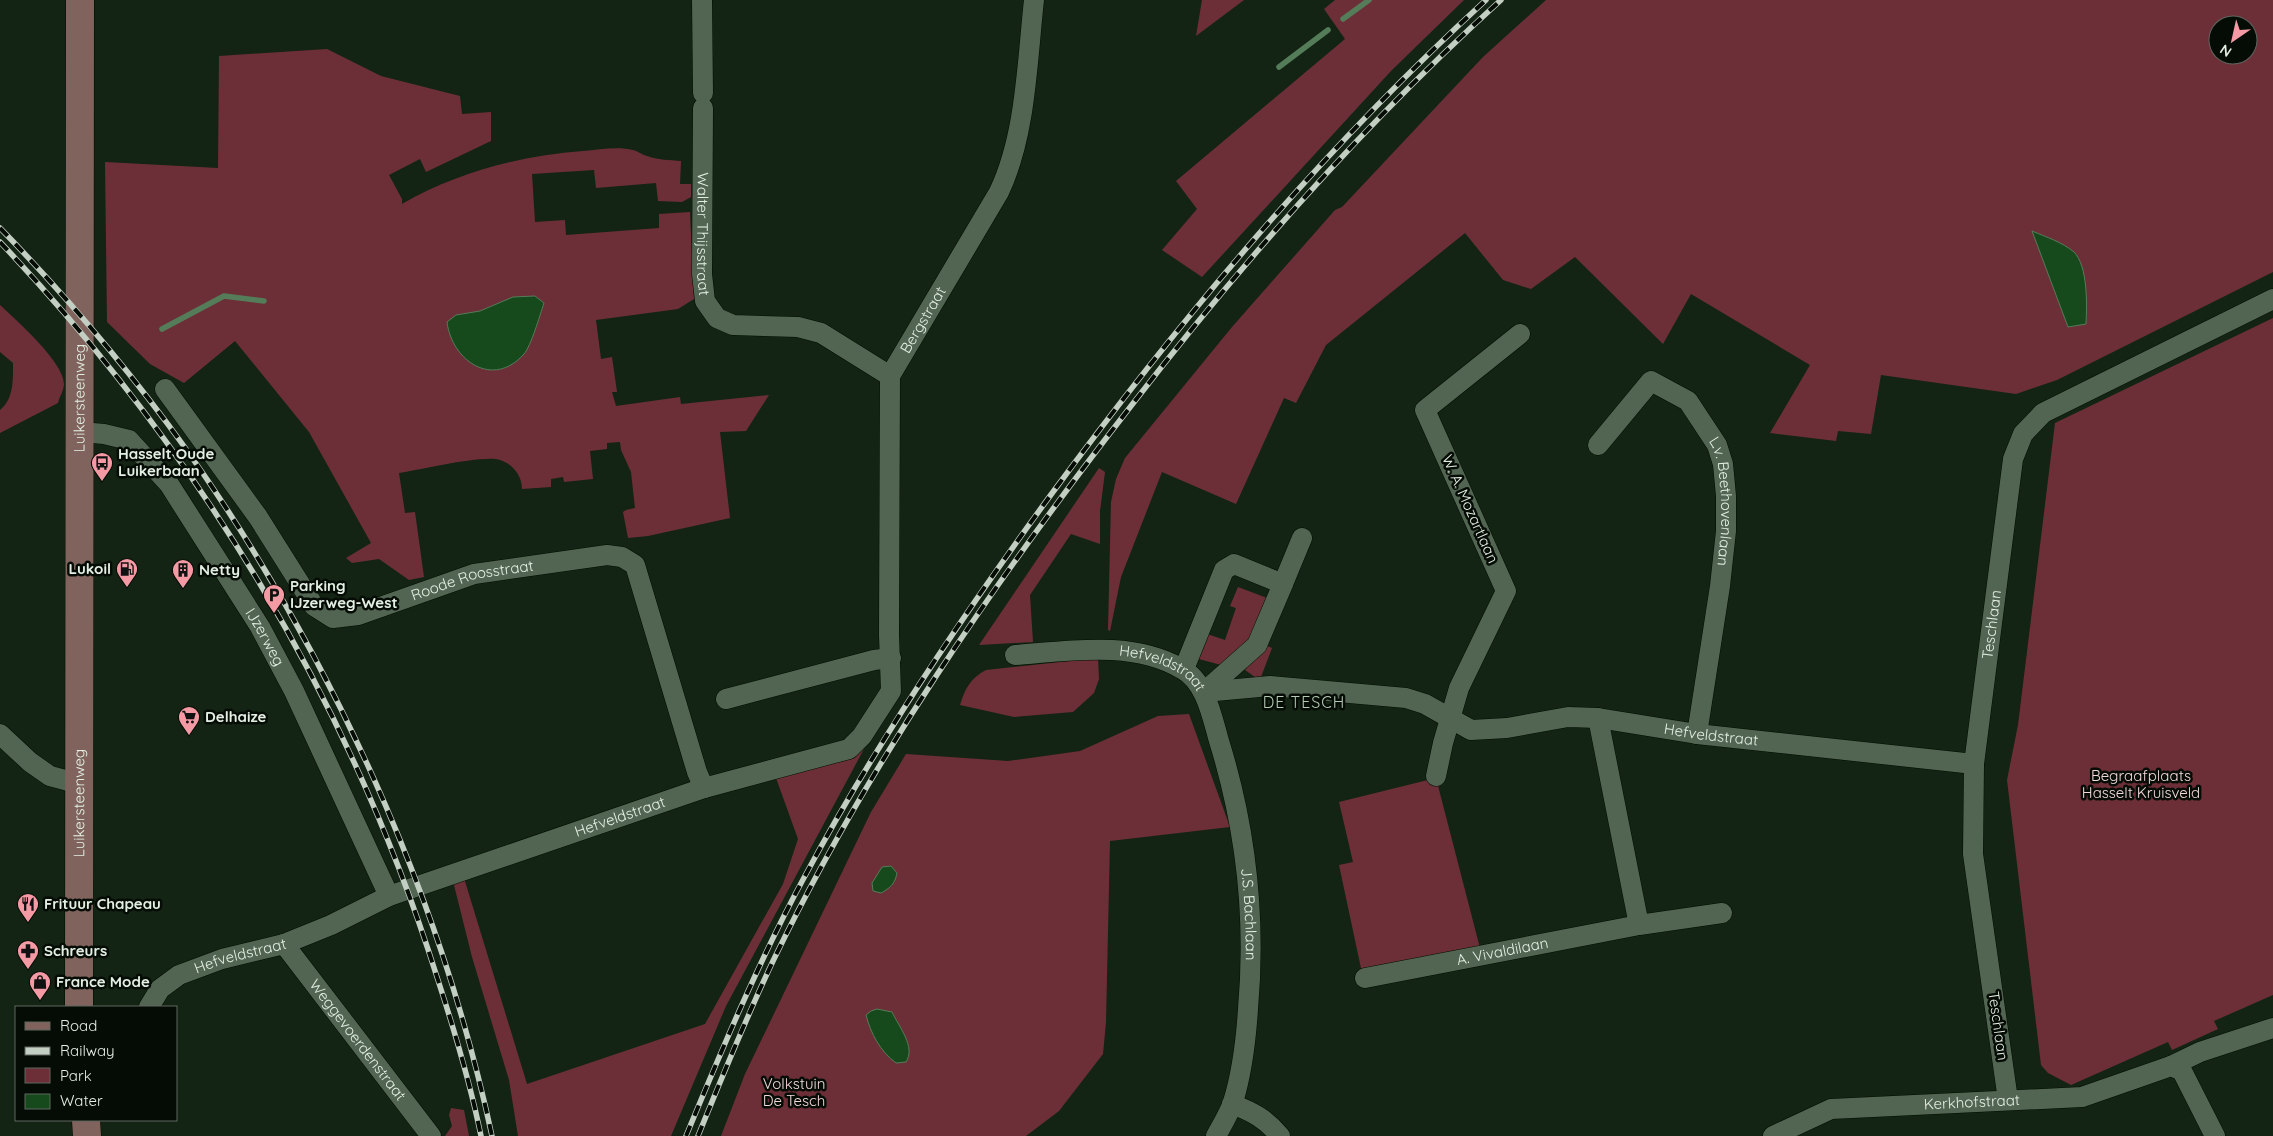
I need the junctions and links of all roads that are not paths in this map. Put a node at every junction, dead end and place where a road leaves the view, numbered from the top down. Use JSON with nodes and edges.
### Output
{"nodes":[{"id":1,"x":80,"y":0,"type":"edge"},
{"id":2,"x":702,"y":0,"type":"edge"},
{"id":3,"x":1034,"y":0,"type":"edge"},
{"id":4,"x":2273,"y":299,"type":"edge"},
{"id":5,"x":1520,"y":334,"type":"dead end"},
{"id":6,"x":890,"y":376,"type":"junction"},
{"id":7,"x":165,"y":389,"type":"dead end"},
{"id":8,"x":81,"y":432,"type":"junction"},
{"id":9,"x":1598,"y":445,"type":"dead end"},
{"id":10,"x":1302,"y":538,"type":"dead end"},
{"id":11,"x":1283,"y":584,"type":"junction"},
{"id":12,"x":1016,"y":655,"type":"dead end"},
{"id":13,"x":891,"y":658,"type":"junction"},
{"id":14,"x":1184,"y":669,"type":"junction"},
{"id":15,"x":1204,"y":692,"type":"junction"},
{"id":16,"x":726,"y":699,"type":"dead end"},
{"id":17,"x":1598,"y":718,"type":"junction"},
{"id":18,"x":1451,"y":720,"type":"junction"},
{"id":19,"x":0,"y":734,"type":"edge"},
{"id":20,"x":1697,"y":734,"type":"junction"},
{"id":21,"x":1974,"y":764,"type":"junction"},
{"id":22,"x":1436,"y":776,"type":"dead end"},
{"id":23,"x":80,"y":784,"type":"junction"},
{"id":24,"x":704,"y":788,"type":"junction"},
{"id":25,"x":389,"y":896,"type":"junction"},
{"id":26,"x":1722,"y":913,"type":"dead end"},
{"id":27,"x":1639,"y":926,"type":"junction"},
{"id":28,"x":284,"y":944,"type":"junction"},
{"id":29,"x":1365,"y":978,"type":"dead end"},
{"id":30,"x":79,"y":1006,"type":"edge"},
{"id":31,"x":150,"y":1006,"type":"edge"},
{"id":32,"x":2273,"y":1028,"type":"edge"},
{"id":33,"x":2171,"y":1066,"type":"junction"},
{"id":34,"x":2008,"y":1100,"type":"junction"},
{"id":35,"x":1232,"y":1104,"type":"junction"},
{"id":36,"x":74,"y":1121,"type":"edge"},
{"id":37,"x":86,"y":1121,"type":"edge"},
{"id":38,"x":74,"y":1136,"type":"edge"},
{"id":39,"x":87,"y":1136,"type":"edge"},
{"id":40,"x":431,"y":1136,"type":"edge"},
{"id":41,"x":1216,"y":1136,"type":"edge"},
{"id":42,"x":1280,"y":1136,"type":"edge"},
{"id":43,"x":1773,"y":1136,"type":"edge"},
{"id":44,"x":2214,"y":1136,"type":"edge"}],
"edges":[{"from":1,"to":8,"type":"main road","name":"Luikersteenweg"},
{"from":2,"to":6,"type":"street","name":"Walter Thijsstraat"},
{"from":3,"to":6,"type":"street","name":"Bergstraat"},
{"from":4,"to":21,"type":"street","name":"Teschlaan"},
{"from":5,"to":18,"type":"street","name":"W. A. Mozartlaan"},
{"from":6,"to":13,"type":"street"},
{"from":7,"to":24,"type":"street","name":"Roode Roosstraat"},
{"from":8,"to":23,"type":"main road","name":"Luikersteenweg"},
{"from":8,"to":25,"type":"street","name":"IJzerweg"},
{"from":9,"to":20,"type":"street","name":"L.v. Beethovenlaan"},
{"from":10,"to":11,"type":"street"},
{"from":11,"to":14,"type":"street"},
{"from":11,"to":15,"type":"street"},
{"from":12,"to":14,"type":"street","name":"Hefveldstraat"},
{"from":13,"to":16,"type":"street"},
{"from":13,"to":24,"type":"street","name":"Hefveldstraat"},
{"from":14,"to":15,"type":"street","name":"Hefveldstraat"},
{"from":15,"to":18,"type":"street","name":"Hefveldstraat"},
{"from":15,"to":35,"type":"street","name":"J.S. Bachlaan"},
{"from":17,"to":18,"type":"street","name":"Hefveldstraat"},
{"from":17,"to":20,"type":"street","name":"Hefveldstraat"},
{"from":17,"to":27,"type":"street"},
{"from":18,"to":22,"type":"street"},
{"from":19,"to":23,"type":"street"},
{"from":20,"to":21,"type":"street","name":"Hefveldstraat"},
{"from":21,"to":34,"type":"street","name":"Teschlaan"},
{"from":23,"to":30,"type":"main road","name":"Luikersteenweg"},
{"from":24,"to":25,"type":"street","name":"Hefveldstraat"},
{"from":25,"to":28,"type":"street","name":"Hefveldstraat"},
{"from":26,"to":27,"type":"street","name":"A. Vivaldilaan"},
{"from":27,"to":29,"type":"street","name":"A. Vivaldilaan"},
{"from":28,"to":31,"type":"street","name":"Hefveldstraat"},
{"from":28,"to":40,"type":"street","name":"Weggevoerdenstraat"},
{"from":32,"to":33,"type":"street","name":"Kerkhofstraat"},
{"from":33,"to":34,"type":"street","name":"Kerkhofstraat"},
{"from":33,"to":44,"type":"street"},
{"from":34,"to":43,"type":"street","name":"Kerkhofstraat"},
{"from":35,"to":41,"type":"street","name":"J.S. Bachlaan"},
{"from":35,"to":42,"type":"street"},
{"from":36,"to":38,"type":"main road"},
{"from":37,"to":39,"type":"main road"}]}
